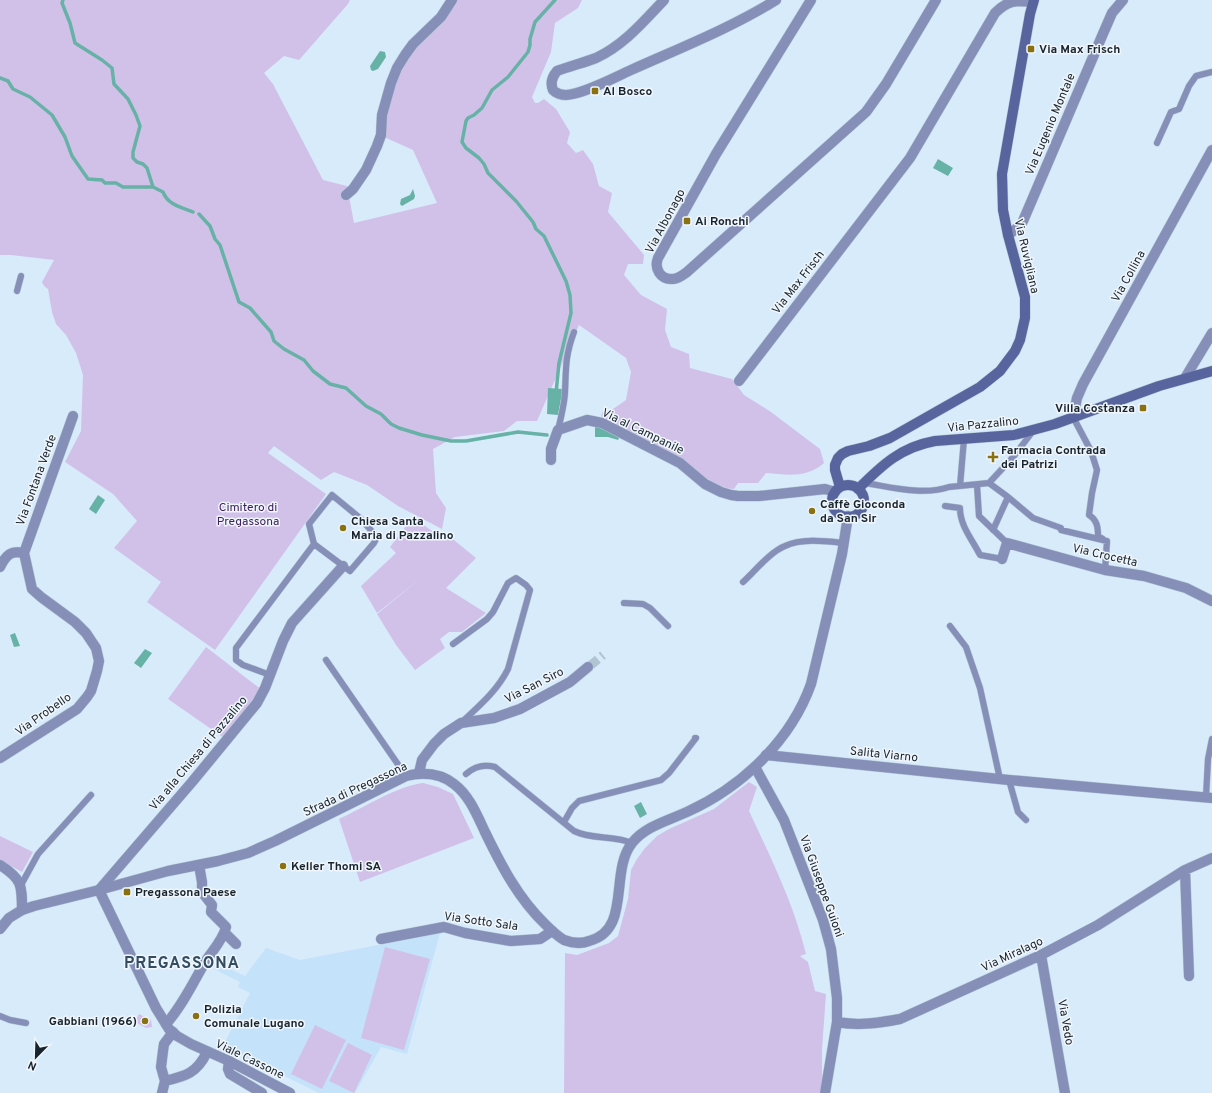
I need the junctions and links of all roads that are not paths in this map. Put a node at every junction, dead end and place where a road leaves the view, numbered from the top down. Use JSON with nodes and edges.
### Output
{"nodes":[{"id":1,"x":452,"y":0,"type":"edge"},
{"id":2,"x":664,"y":0,"type":"edge"},
{"id":3,"x":776,"y":0,"type":"edge"},
{"id":4,"x":811,"y":0,"type":"edge"},
{"id":5,"x":936,"y":0,"type":"edge"},
{"id":6,"x":1123,"y":0,"type":"edge"},
{"id":7,"x":1034,"y":1,"type":"edge"},
{"id":8,"x":1212,"y":72,"type":"edge"},
{"id":9,"x":1157,"y":143,"type":"dead end"},
{"id":10,"x":1212,"y":150,"type":"edge"},
{"id":11,"x":346,"y":195,"type":"dead end"},
{"id":12,"x":1008,"y":235,"type":"junction"},
{"id":13,"x":21,"y":276,"type":"dead end"},
{"id":14,"x":17,"y":291,"type":"dead end"},
{"id":15,"x":574,"y":332,"type":"dead end"},
{"id":16,"x":1212,"y":333,"type":"edge"},
{"id":17,"x":1212,"y":370,"type":"edge"},
{"id":18,"x":1185,"y":378,"type":"junction"},
{"id":19,"x":739,"y":380,"type":"dead end"},
{"id":20,"x":72,"y":416,"type":"dead end"},
{"id":21,"x":1073,"y":417,"type":"junction"},
{"id":22,"x":558,"y":430,"type":"junction"},
{"id":23,"x":1034,"y":430,"type":"junction"},
{"id":24,"x":964,"y":439,"type":"junction"},
{"id":25,"x":551,"y":460,"type":"dead end"},
{"id":26,"x":977,"y":484,"type":"junction"},
{"id":27,"x":989,"y":484,"type":"junction"},
{"id":28,"x":862,"y":486,"type":"junction"},
{"id":29,"x":960,"y":486,"type":"junction"},
{"id":30,"x":837,"y":489,"type":"junction"},
{"id":31,"x":1008,"y":497,"type":"junction"},
{"id":32,"x":945,"y":506,"type":"dead end"},
{"id":33,"x":848,"y":516,"type":"junction"},
{"id":34,"x":993,"y":530,"type":"junction"},
{"id":35,"x":1107,"y":541,"type":"junction"},
{"id":36,"x":844,"y":543,"type":"junction"},
{"id":37,"x":1007,"y":543,"type":"junction"},
{"id":38,"x":314,"y":544,"type":"junction"},
{"id":39,"x":24,"y":554,"type":"junction"},
{"id":40,"x":1002,"y":560,"type":"joint"},
{"id":41,"x":0,"y":567,"type":"edge"},
{"id":42,"x":346,"y":569,"type":"junction"},
{"id":43,"x":1105,"y":570,"type":"junction"},
{"id":44,"x":743,"y":582,"type":"dead end"},
{"id":45,"x":1212,"y":601,"type":"edge"},
{"id":46,"x":624,"y":603,"type":"dead end"},
{"id":47,"x":668,"y":626,"type":"dead end"},
{"id":48,"x":950,"y":626,"type":"dead end"},
{"id":49,"x":453,"y":644,"type":"dead end"},
{"id":50,"x":326,"y":660,"type":"dead end"},
{"id":51,"x":588,"y":667,"type":"tunnel mouth"},
{"id":52,"x":270,"y":675,"type":"junction"},
{"id":53,"x":461,"y":723,"type":"junction"},
{"id":54,"x":695,"y":738,"type":"dead end"},
{"id":55,"x":1212,"y":740,"type":"edge"},
{"id":56,"x":766,"y":755,"type":"junction"},
{"id":57,"x":0,"y":758,"type":"edge"},
{"id":58,"x":756,"y":767,"type":"junction"},
{"id":59,"x":419,"y":773,"type":"junction"},
{"id":60,"x":466,"y":774,"type":"dead end"},
{"id":61,"x":406,"y":776,"type":"junction"},
{"id":62,"x":1004,"y":779,"type":"junction"},
{"id":63,"x":91,"y":795,"type":"dead end"},
{"id":64,"x":1209,"y":798,"type":"edge"},
{"id":65,"x":1026,"y":820,"type":"dead end"},
{"id":66,"x":564,"y":822,"type":"junction"},
{"id":67,"x":632,"y":843,"type":"junction"},
{"id":68,"x":1212,"y":858,"type":"edge"},
{"id":69,"x":0,"y":865,"type":"edge"},
{"id":70,"x":199,"y":865,"type":"junction"},
{"id":71,"x":1185,"y":870,"type":"junction"},
{"id":72,"x":21,"y":885,"type":"junction"},
{"id":73,"x":99,"y":890,"type":"junction"},
{"id":74,"x":22,"y":910,"type":"junction"},
{"id":75,"x":0,"y":928,"type":"edge"},
{"id":76,"x":552,"y":931,"type":"junction"},
{"id":77,"x":225,"y":933,"type":"junction"},
{"id":78,"x":381,"y":939,"type":"dead end"},
{"id":79,"x":236,"y":944,"type":"dead end"},
{"id":80,"x":1041,"y":955,"type":"junction"},
{"id":81,"x":1189,"y":976,"type":"dead end"},
{"id":82,"x":0,"y":1016,"type":"edge"},
{"id":83,"x":837,"y":1022,"type":"junction"},
{"id":84,"x":26,"y":1023,"type":"dead end"},
{"id":85,"x":166,"y":1024,"type":"junction"},
{"id":86,"x":173,"y":1032,"type":"junction"},
{"id":87,"x":207,"y":1052,"type":"junction"},
{"id":88,"x":229,"y":1061,"type":"junction"},
{"id":89,"x":165,"y":1081,"type":"junction"},
{"id":90,"x":162,"y":1093,"type":"edge"},
{"id":91,"x":262,"y":1093,"type":"edge"},
{"id":92,"x":290,"y":1093,"type":"edge"},
{"id":93,"x":825,"y":1093,"type":"edge"},
{"id":94,"x":1065,"y":1093,"type":"edge"}],
"edges":[{"from":1,"to":11,"type":"street"},
{"from":2,"to":3,"type":"street"},
{"from":4,"to":5,"type":"street","name":"Via Albonago"},
{"from":6,"to":12,"type":"street","name":"Via Eugenio Montale"},
{"from":7,"to":12,"type":"main road","name":"Via Ruvigliana"},
{"from":7,"to":19,"type":"street","name":"Via Max Frisch"},
{"from":8,"to":9,"type":"lane"},
{"from":10,"to":21,"type":"street","name":"Via Collina"},
{"from":12,"to":30,"type":"main road","name":"Via Ruvigliana"},
{"from":13,"to":14,"type":"lane"},
{"from":15,"to":22,"type":"lane"},
{"from":16,"to":18,"type":"street"},
{"from":17,"to":18,"type":"main road","name":"Via Pazzalino"},
{"from":18,"to":21,"type":"main road","name":"Via Pazzalino"},
{"from":20,"to":39,"type":"street","name":"Via Fontana Verde"},
{"from":21,"to":23,"type":"main road","name":"Via Pazzalino"},
{"from":21,"to":35,"type":"lane"},
{"from":22,"to":25,"type":"street"},
{"from":22,"to":30,"type":"street","name":"Via al Campanile"},
{"from":23,"to":24,"type":"main road","name":"Via Pazzalino"},
{"from":23,"to":27,"type":"lane"},
{"from":24,"to":28,"type":"main road","name":"Via Pazzalino"},
{"from":24,"to":29,"type":"lane"},
{"from":26,"to":27,"type":"lane"},
{"from":26,"to":29,"type":"lane"},
{"from":26,"to":34,"type":"lane"},
{"from":27,"to":31,"type":"lane"},
{"from":28,"to":29,"type":"lane"},
{"from":28,"to":30,"type":"main road"},
{"from":28,"to":33,"type":"main road"},
{"from":30,"to":33,"type":"main road"},
{"from":31,"to":34,"type":"lane"},
{"from":31,"to":35,"type":"lane"},
{"from":32,"to":40,"type":"lane"},
{"from":33,"to":36,"type":"street"},
{"from":34,"to":37,"type":"lane"},
{"from":35,"to":43,"type":"lane"},
{"from":36,"to":44,"type":"lane"},
{"from":36,"to":56,"type":"street"},
{"from":37,"to":40,"type":"street"},
{"from":37,"to":43,"type":"street","name":"Via Crocetta"},
{"from":38,"to":42,"type":"lane"},
{"from":38,"to":42,"type":"lane"},
{"from":38,"to":52,"type":"lane"},
{"from":39,"to":41,"type":"street"},
{"from":39,"to":57,"type":"street","name":"Via Probello"},
{"from":42,"to":52,"type":"street","name":"Via alla Chiesa di Pazzalino"},
{"from":43,"to":45,"type":"street","name":"Via Crocetta"},
{"from":46,"to":47,"type":"lane"},
{"from":48,"to":62,"type":"lane"},
{"from":49,"to":53,"type":"lane"},
{"from":50,"to":61,"type":"lane"},
{"from":51,"to":53,"type":"street","name":"Via San Siro"},
{"from":52,"to":73,"type":"street","name":"Via alla Chiesa di Pazzalino"},
{"from":53,"to":59,"type":"street","name":"Via San Siro"},
{"from":54,"to":66,"type":"lane"},
{"from":55,"to":64,"type":"lane"},
{"from":56,"to":58,"type":"street"},
{"from":56,"to":62,"type":"street","name":"Salita Viarno"},
{"from":58,"to":67,"type":"street","name":"Strada di Pregassona"},
{"from":58,"to":83,"type":"street","name":"Via Giuseppe Guioni"},
{"from":59,"to":61,"type":"street","name":"Strada di Pregassona"},
{"from":59,"to":76,"type":"street","name":"Strada di Pregassona"},
{"from":60,"to":66,"type":"lane"},
{"from":61,"to":70,"type":"street","name":"Strada di Pregassona"},
{"from":62,"to":64,"type":"street","name":"Salita Viarno"},
{"from":62,"to":65,"type":"lane"},
{"from":63,"to":72,"type":"lane"},
{"from":66,"to":67,"type":"lane"},
{"from":67,"to":76,"type":"street","name":"Strada di Pregassona"},
{"from":68,"to":71,"type":"street","name":"Via Miralago"},
{"from":69,"to":72,"type":"street"},
{"from":70,"to":73,"type":"street","name":"Strada di Pregassona"},
{"from":70,"to":77,"type":"street"},
{"from":71,"to":80,"type":"street","name":"Via Miralago"},
{"from":71,"to":81,"type":"street"},
{"from":72,"to":74,"type":"street"},
{"from":73,"to":74,"type":"street","name":"Strada di Pregassona"},
{"from":73,"to":85,"type":"street","name":"Viale Cassone"},
{"from":74,"to":75,"type":"street","name":"Strada di Pregassona"},
{"from":76,"to":78,"type":"street","name":"Via Sotto Sala"},
{"from":77,"to":79,"type":"street"},
{"from":77,"to":85,"type":"street"},
{"from":80,"to":83,"type":"street","name":"Via Miralago"},
{"from":80,"to":94,"type":"street","name":"Via Vedo"},
{"from":82,"to":84,"type":"lane"},
{"from":83,"to":93,"type":"street","name":"Via Giuseppe Guioni"},
{"from":85,"to":86,"type":"street","name":"Viale Cassone"},
{"from":86,"to":87,"type":"street","name":"Viale Cassone"},
{"from":86,"to":89,"type":"street"},
{"from":87,"to":88,"type":"street","name":"Viale Cassone"},
{"from":87,"to":89,"type":"street"},
{"from":88,"to":91,"type":"street"},
{"from":88,"to":92,"type":"street","name":"Viale Cassone"},
{"from":89,"to":90,"type":"street"}]}
